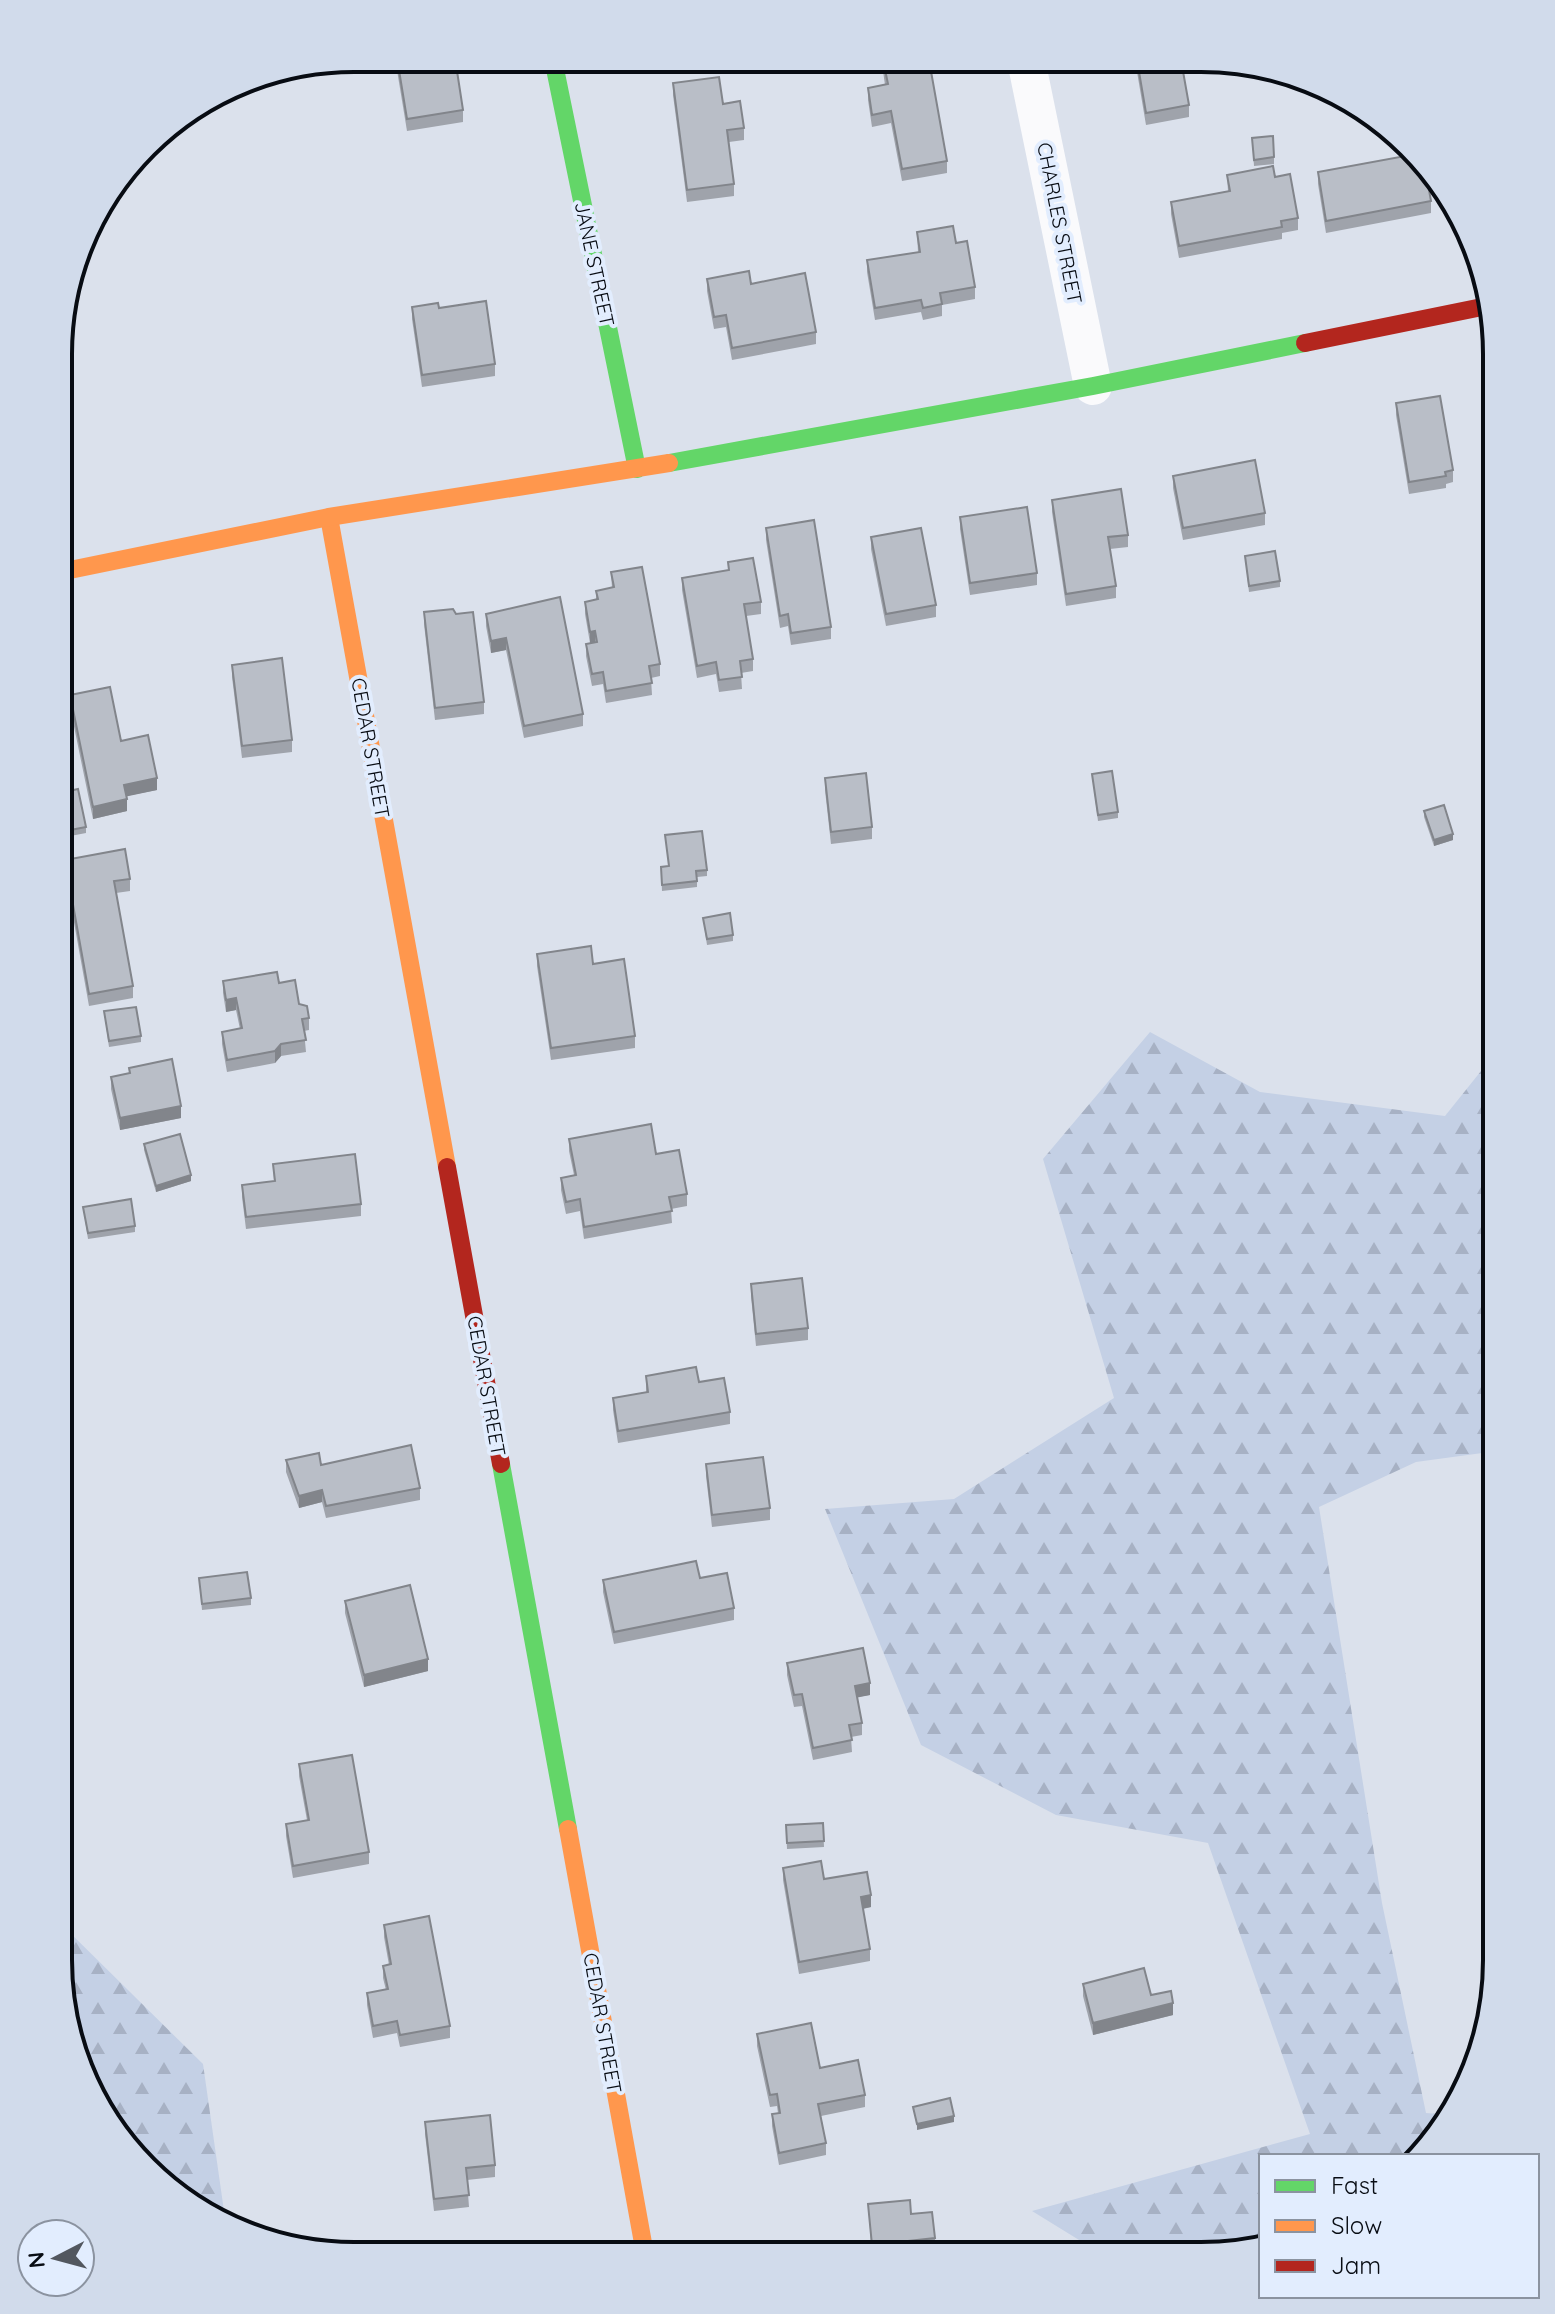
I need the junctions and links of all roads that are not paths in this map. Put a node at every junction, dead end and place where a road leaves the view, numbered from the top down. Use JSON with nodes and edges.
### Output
{"nodes":[{"id":1,"x":1029,"y":72,"type":"edge"},
{"id":2,"x":556,"y":73,"type":"edge"},
{"id":3,"x":1479,"y":308,"type":"edge"},
{"id":4,"x":1093,"y":386,"type":"junction"},
{"id":5,"x":637,"y":469,"type":"junction"},
{"id":6,"x":329,"y":517,"type":"junction"},
{"id":7,"x":72,"y":570,"type":"edge"},
{"id":8,"x":643,"y":2242,"type":"edge"}],
"edges":[{"from":1,"to":4,"type":"street","name":"CHARLES STREET"},
{"from":2,"to":5,"type":"street","name":"JANE STREET"},
{"from":3,"to":4,"type":"street"},
{"from":4,"to":5,"type":"street"},
{"from":5,"to":6,"type":"street"},
{"from":6,"to":7,"type":"street"},
{"from":6,"to":8,"type":"street","name":"CEDAR STREET"}]}
